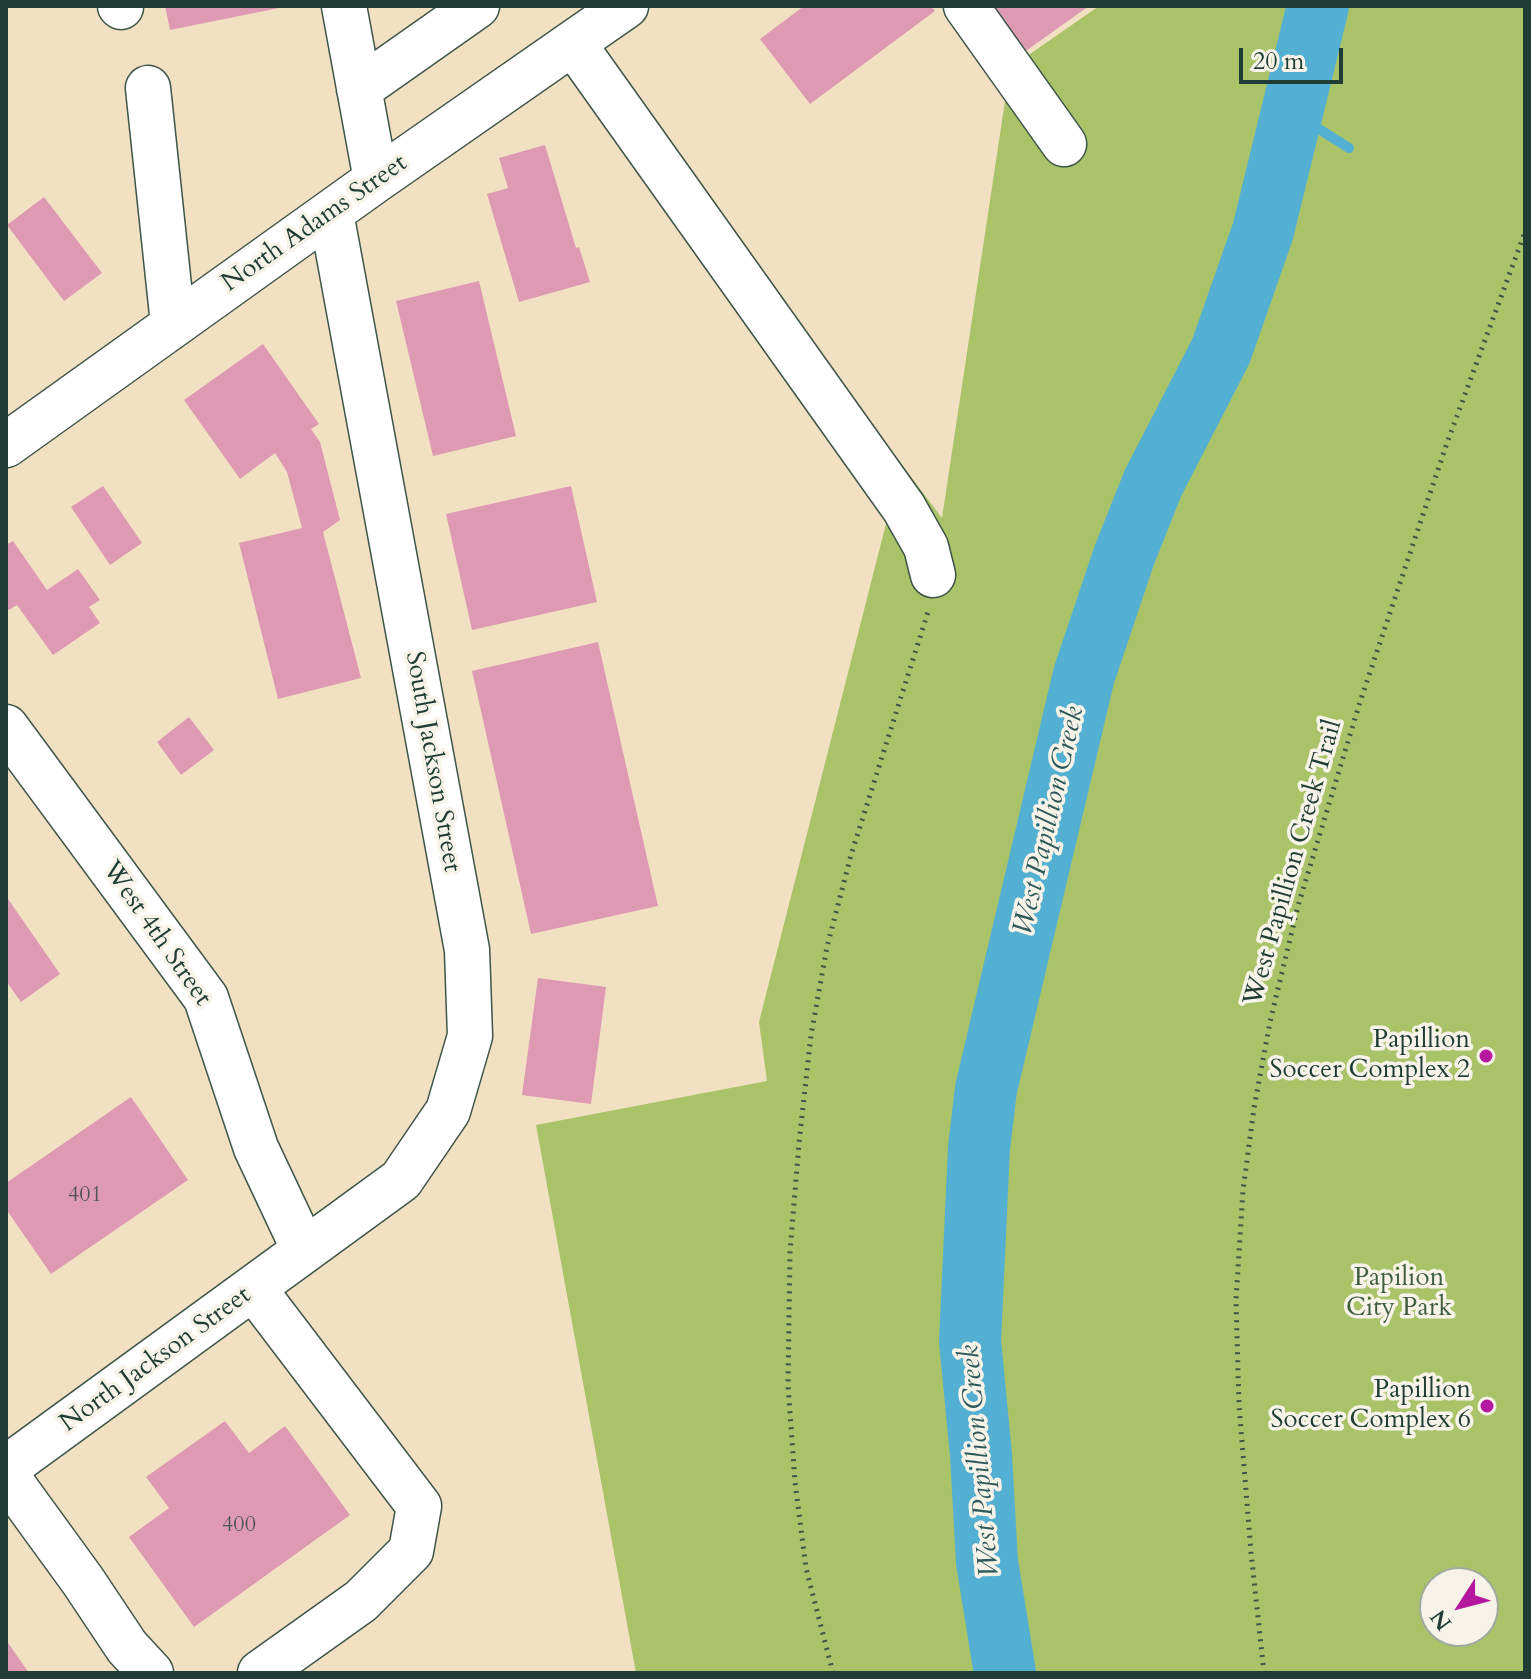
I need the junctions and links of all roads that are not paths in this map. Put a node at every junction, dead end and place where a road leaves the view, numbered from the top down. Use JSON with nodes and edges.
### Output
{"nodes":[{"id":1,"x":344,"y":6,"type":"edge"},
{"id":2,"x":477,"y":6,"type":"edge"},
{"id":3,"x":626,"y":6,"type":"edge"},
{"id":4,"x":966,"y":6,"type":"edge"},
{"id":5,"x":573,"y":43,"type":"junction"},
{"id":6,"x":148,"y":88,"type":"dead end"},
{"id":7,"x":359,"y":89,"type":"junction"},
{"id":8,"x":1064,"y":144,"type":"dead end"},
{"id":9,"x":376,"y":180,"type":"junction"},
{"id":10,"x":331,"y":213,"type":"junction"},
{"id":11,"x":173,"y":324,"type":"junction"},
{"id":12,"x":6,"y":445,"type":"edge"},
{"id":13,"x":933,"y":575,"type":"road end"},
{"id":14,"x":6,"y":727,"type":"edge"},
{"id":15,"x":304,"y":1250,"type":"junction"},
{"id":16,"x":254,"y":1289,"type":"junction"},
{"id":17,"x":6,"y":1468,"type":"edge"},
{"id":18,"x":6,"y":1475,"type":"edge"},
{"id":19,"x":151,"y":1673,"type":"edge"},
{"id":20,"x":260,"y":1673,"type":"edge"}],
"edges":[{"from":1,"to":7,"type":"street"},
{"from":2,"to":7,"type":"street"},
{"from":3,"to":5,"type":"street","name":"North Adams Street"},
{"from":4,"to":8,"type":"street"},
{"from":5,"to":9,"type":"street","name":"North Adams Street"},
{"from":5,"to":13,"type":"street"},
{"from":6,"to":11,"type":"street"},
{"from":7,"to":9,"type":"street"},
{"from":9,"to":10,"type":"street","name":"North Adams Street"},
{"from":10,"to":11,"type":"street","name":"North Adams Street"},
{"from":10,"to":15,"type":"street","name":"South Jackson Street"},
{"from":11,"to":12,"type":"street","name":"North Adams Street"},
{"from":14,"to":15,"type":"street","name":"West 4th Street"},
{"from":15,"to":16,"type":"street","name":"North Jackson Street"},
{"from":16,"to":17,"type":"street","name":"North Jackson Street"},
{"from":16,"to":20,"type":"street"},
{"from":18,"to":19,"type":"street"}]}
